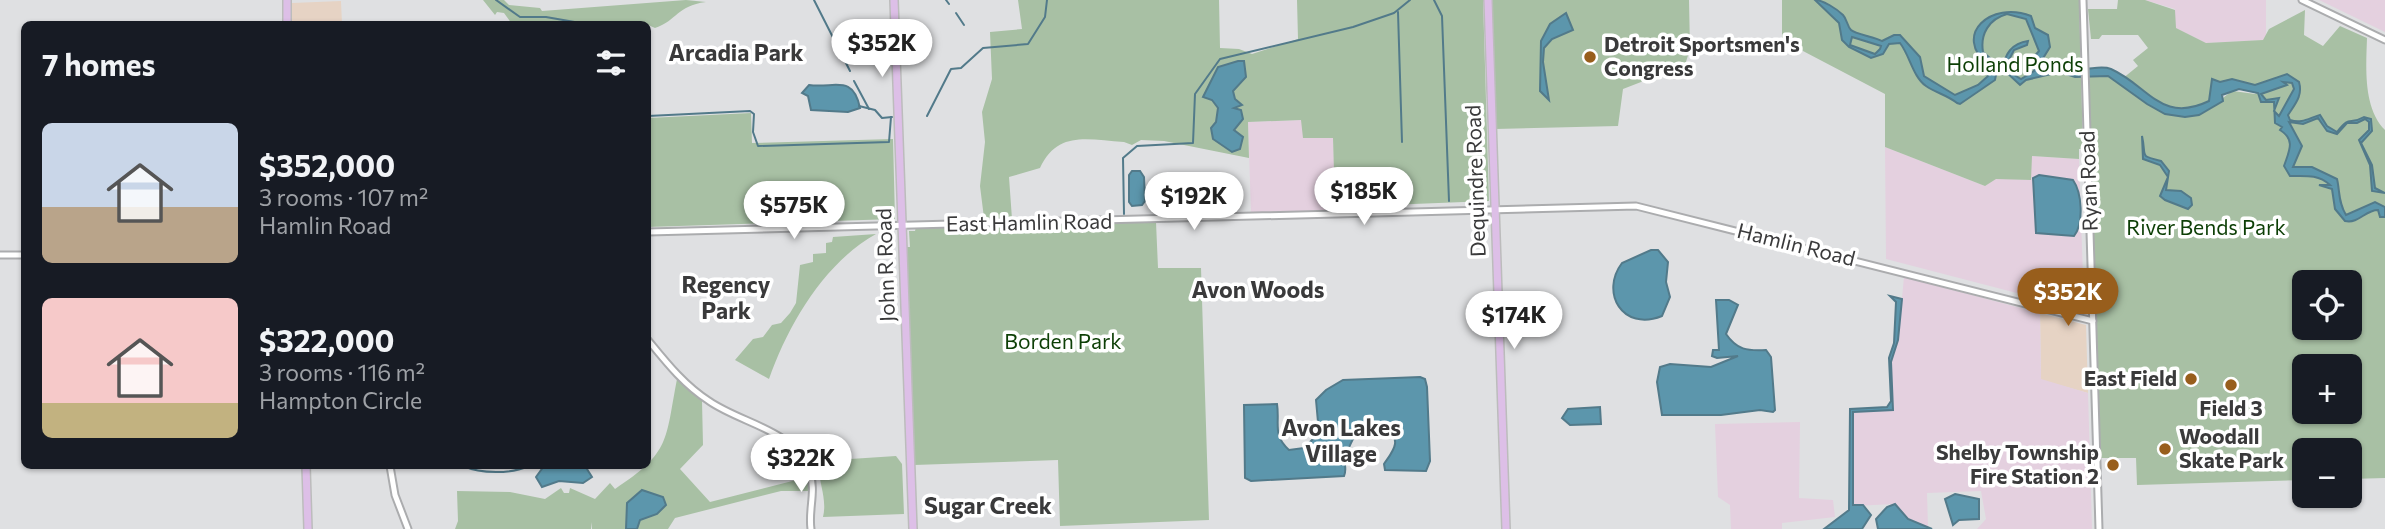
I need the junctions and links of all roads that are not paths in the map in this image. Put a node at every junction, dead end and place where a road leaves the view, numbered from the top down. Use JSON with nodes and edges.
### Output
{"nodes":[{"id":1,"x":286,"y":0,"type":"edge"},
{"id":2,"x":894,"y":0,"type":"edge"},
{"id":3,"x":1488,"y":0,"type":"edge"},
{"id":4,"x":2083,"y":0,"type":"edge"},
{"id":5,"x":2302,"y":0,"type":"edge"},
{"id":6,"x":287,"y":21,"type":"edge"},
{"id":7,"x":2385,"y":40,"type":"edge"},
{"id":8,"x":1495,"y":209,"type":"junction"},
{"id":9,"x":903,"y":226,"type":"junction"},
{"id":10,"x":651,"y":232,"type":"edge"},
{"id":11,"x":0,"y":255,"type":"edge"},
{"id":12,"x":21,"y":255,"type":"edge"},
{"id":13,"x":2093,"y":321,"type":"junction"},
{"id":14,"x":651,"y":344,"type":"edge"},
{"id":15,"x":306,"y":469,"type":"edge"},
{"id":16,"x":391,"y":469,"type":"edge"},
{"id":17,"x":809,"y":527,"type":"edge"},
{"id":18,"x":308,"y":529,"type":"edge"},
{"id":19,"x":408,"y":529,"type":"edge"},
{"id":20,"x":913,"y":529,"type":"edge"},
{"id":21,"x":1506,"y":529,"type":"edge"},
{"id":22,"x":2099,"y":529,"type":"edge"}],
"edges":[{"from":1,"to":6,"type":"main road"},
{"from":2,"to":9,"type":"main road","name":"John R Road"},
{"from":3,"to":8,"type":"main road","name":"Dequindre Road"},
{"from":4,"to":13,"type":"street","name":"Ryan Road"},
{"from":5,"to":7,"type":"street"},
{"from":8,"to":9,"type":"street","name":"East Hamlin Road"},
{"from":8,"to":13,"type":"street","name":"Hamlin Road"},
{"from":8,"to":21,"type":"main road","name":"Dequindre Road"},
{"from":9,"to":10,"type":"street","name":"East Hamlin Road"},
{"from":9,"to":20,"type":"main road","name":"John R Road"},
{"from":11,"to":12,"type":"street"},
{"from":13,"to":22,"type":"street","name":"Ryan Road"},
{"from":14,"to":17,"type":"street"},
{"from":15,"to":18,"type":"main road"},
{"from":16,"to":19,"type":"street"}]}
